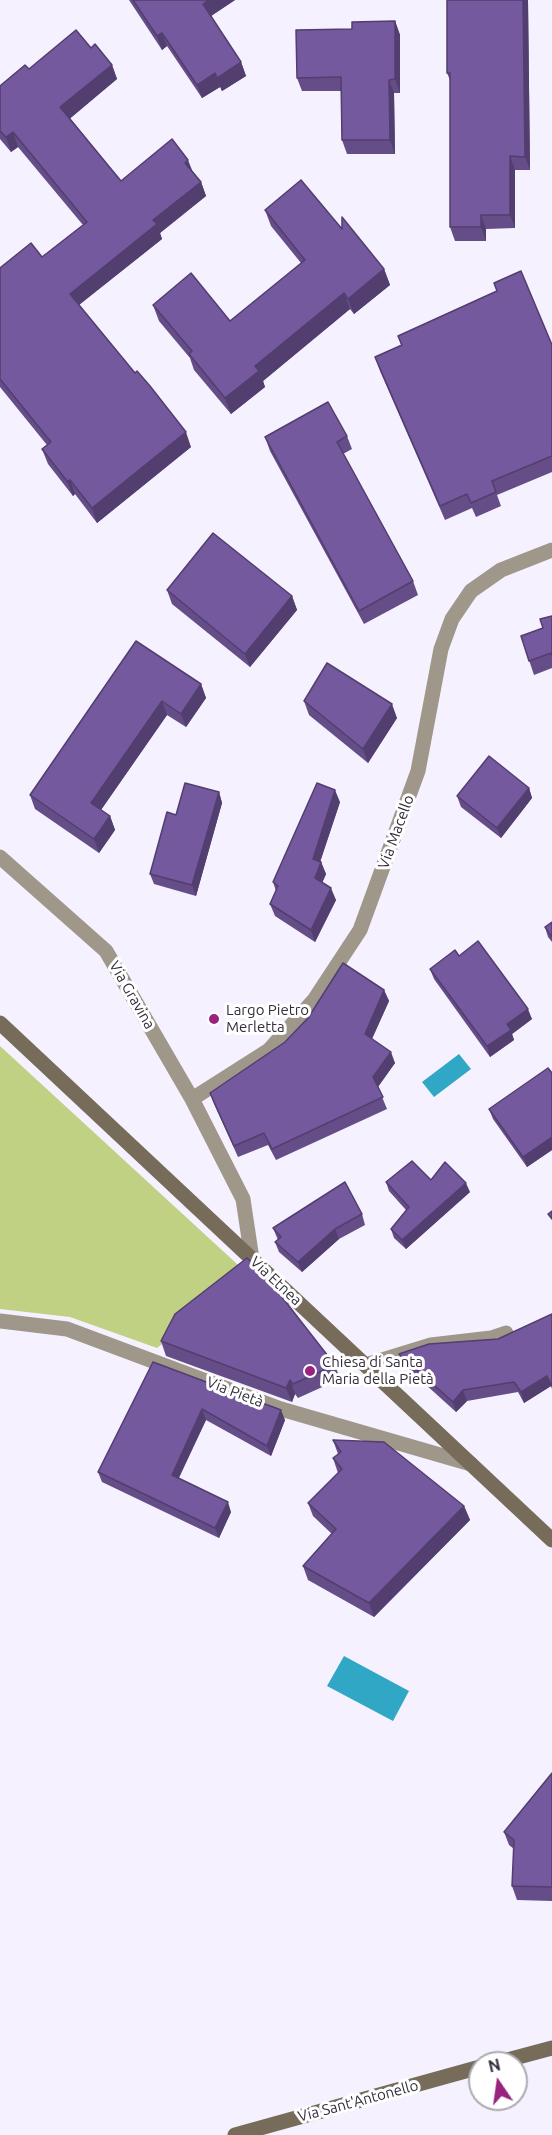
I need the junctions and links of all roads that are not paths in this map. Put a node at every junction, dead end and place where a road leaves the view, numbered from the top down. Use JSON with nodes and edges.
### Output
{"nodes":[{"id":1,"x":552,"y":550,"type":"edge"},
{"id":2,"x":0,"y":857,"type":"edge"},
{"id":3,"x":0,"y":1023,"type":"edge"},
{"id":4,"x":192,"y":1099,"type":"junction"},
{"id":5,"x":252,"y":1258,"type":"junction"},
{"id":6,"x":0,"y":1321,"type":"edge"},
{"id":7,"x":506,"y":1333,"type":"edge"},
{"id":8,"x":366,"y":1365,"type":"junction"},
{"id":9,"x":471,"y":1464,"type":"junction"},
{"id":10,"x":552,"y":1540,"type":"edge"},
{"id":11,"x":552,"y":2048,"type":"edge"},
{"id":12,"x":528,"y":2054,"type":"edge"},
{"id":13,"x":468,"y":2070,"type":"edge"},
{"id":14,"x":235,"y":2135,"type":"edge"}],
"edges":[{"from":1,"to":4,"type":"street","name":"Via Macello"},
{"from":2,"to":4,"type":"street","name":"Via Gravina"},
{"from":3,"to":5,"type":"main road","name":"Via Etnea"},
{"from":4,"to":5,"type":"street","name":"Via Gravina"},
{"from":5,"to":8,"type":"main road","name":"Via Etnea"},
{"from":6,"to":9,"type":"street","name":"Via Pietà"},
{"from":7,"to":8,"type":"street"},
{"from":8,"to":9,"type":"main road","name":"Via Etnea"},
{"from":9,"to":10,"type":"main road","name":"Via Etnea"},
{"from":11,"to":12,"type":"main road"},
{"from":13,"to":14,"type":"main road","name":"Via Sant'Antonello"}]}
